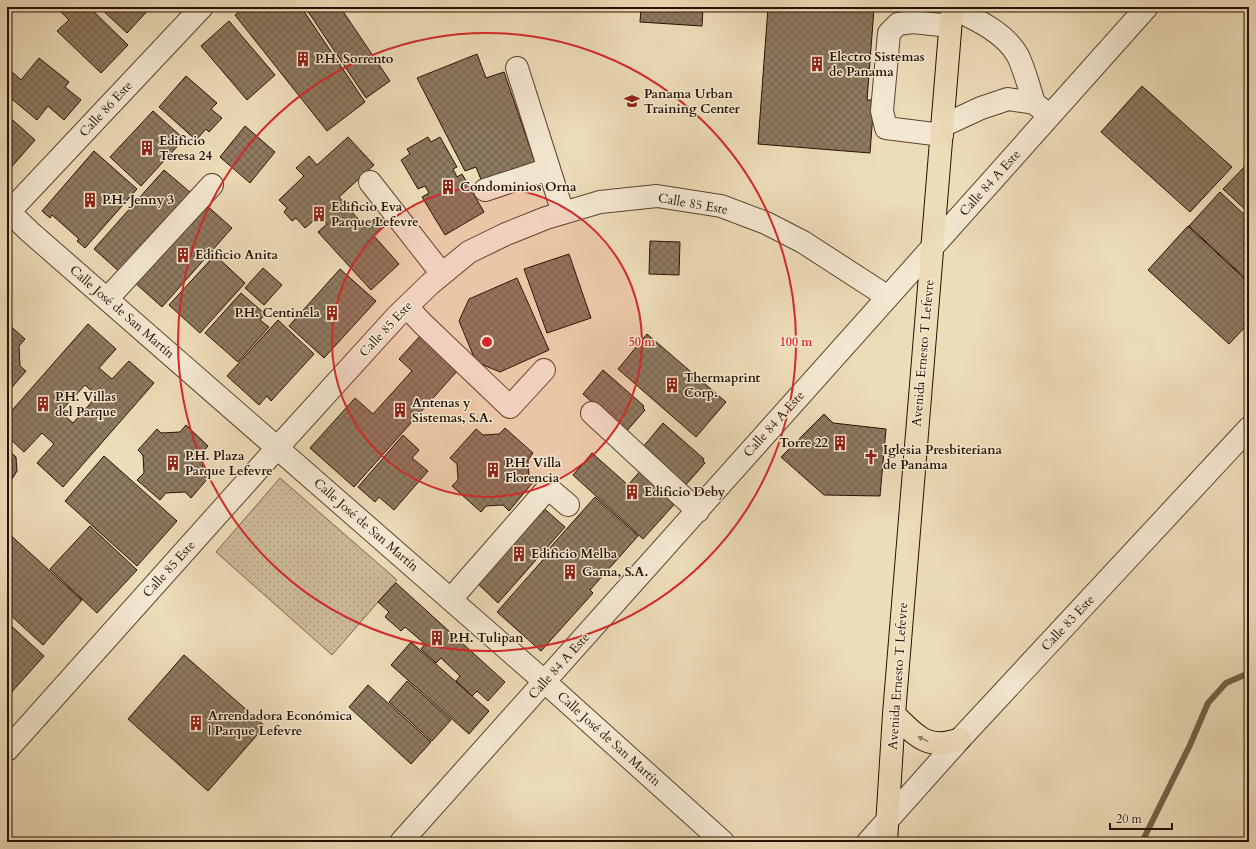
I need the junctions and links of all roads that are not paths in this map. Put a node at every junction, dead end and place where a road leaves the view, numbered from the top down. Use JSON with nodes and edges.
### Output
{"nodes":[{"id":1,"x":202,"y":7,"type":"edge"},
{"id":2,"x":1147,"y":7,"type":"edge"},
{"id":3,"x":952,"y":14,"type":"edge"},
{"id":4,"x":517,"y":68,"type":"dead end"},
{"id":5,"x":1034,"y":103,"type":"junction"},
{"id":6,"x":1051,"y":116,"type":"junction"},
{"id":7,"x":942,"y":131,"type":"junction"},
{"id":8,"x":549,"y":168,"type":"junction"},
{"id":9,"x":370,"y":182,"type":"dead end"},
{"id":10,"x":212,"y":184,"type":"dead end"},
{"id":11,"x":485,"y":190,"type":"dead end"},
{"id":12,"x":8,"y":211,"type":"edge"},
{"id":13,"x":563,"y":213,"type":"junction"},
{"id":14,"x":932,"y":247,"type":"junction"},
{"id":15,"x":442,"y":274,"type":"junction"},
{"id":16,"x":888,"y":296,"type":"junction"},
{"id":17,"x":107,"y":299,"type":"junction"},
{"id":18,"x":407,"y":307,"type":"junction"},
{"id":19,"x":544,"y":370,"type":"dead end"},
{"id":20,"x":592,"y":413,"type":"dead end"},
{"id":21,"x":1249,"y":428,"type":"edge"},
{"id":22,"x":277,"y":448,"type":"junction"},
{"id":23,"x":568,"y":505,"type":"dead end"},
{"id":24,"x":698,"y":511,"type":"junction"},
{"id":25,"x":451,"y":599,"type":"junction"},
{"id":26,"x":545,"y":682,"type":"junction"},
{"id":27,"x":894,"y":714,"type":"junction"},
{"id":28,"x":960,"y":739,"type":"junction"},
{"id":29,"x":7,"y":750,"type":"edge"},
{"id":30,"x":888,"y":818,"type":"junction"},
{"id":31,"x":401,"y":842,"type":"edge"},
{"id":32,"x":723,"y":842,"type":"edge"},
{"id":33,"x":868,"y":842,"type":"edge"},
{"id":34,"x":886,"y":842,"type":"edge"}],
"edges":[{"from":1,"to":12,"type":"street","name":"Calle 86 Este"},
{"from":2,"to":6,"type":"street","name":"Calle 84 A Este"},
{"from":3,"to":5,"type":"street"},
{"from":3,"to":7,"type":"main road","name":"Avenida Ernesto T Lefevre"},
{"from":3,"to":7,"type":"street"},
{"from":4,"to":8,"type":"street"},
{"from":5,"to":6,"type":"street"},
{"from":5,"to":7,"type":"street"},
{"from":6,"to":14,"type":"street","name":"Calle 84 A Este"},
{"from":7,"to":14,"type":"main road","name":"Avenida Ernesto T Lefevre"},
{"from":8,"to":11,"type":"street"},
{"from":8,"to":13,"type":"street"},
{"from":9,"to":15,"type":"street"},
{"from":10,"to":17,"type":"street"},
{"from":12,"to":17,"type":"street","name":"Calle José de San Martín"},
{"from":13,"to":15,"type":"street","name":"Calle 85 Este"},
{"from":13,"to":16,"type":"street","name":"Calle 85 Este"},
{"from":14,"to":16,"type":"street","name":"Calle 84 A Este"},
{"from":14,"to":27,"type":"main road","name":"Avenida Ernesto T Lefevre"},
{"from":15,"to":18,"type":"street","name":"Calle 85 Este"},
{"from":16,"to":24,"type":"street","name":"Calle 84 A Este"},
{"from":17,"to":22,"type":"street","name":"Calle José de San Martín"},
{"from":18,"to":19,"type":"street"},
{"from":18,"to":22,"type":"street","name":"Calle 85 Este"},
{"from":20,"to":24,"type":"street"},
{"from":21,"to":28,"type":"street","name":"Calle 83 Este"},
{"from":22,"to":25,"type":"street","name":"Calle José de San Martín"},
{"from":22,"to":29,"type":"street","name":"Calle 85 Este"},
{"from":23,"to":25,"type":"street"},
{"from":24,"to":26,"type":"street","name":"Calle 84 A Este"},
{"from":25,"to":26,"type":"street","name":"Calle José de San Martín"},
{"from":26,"to":31,"type":"street","name":"Calle 84 A Este"},
{"from":26,"to":32,"type":"street","name":"Calle José de San Martín"},
{"from":28,"to":27,"type":"main road","one_way":true},
{"from":27,"to":30,"type":"main road","name":"Avenida Ernesto T Lefevre"},
{"from":28,"to":30,"type":"street","name":"Calle 83 Este"},
{"from":30,"to":33,"type":"street","name":"Calle 83 Este"},
{"from":30,"to":34,"type":"main road","name":"Avenida Ernesto T Lefevre"}]}
